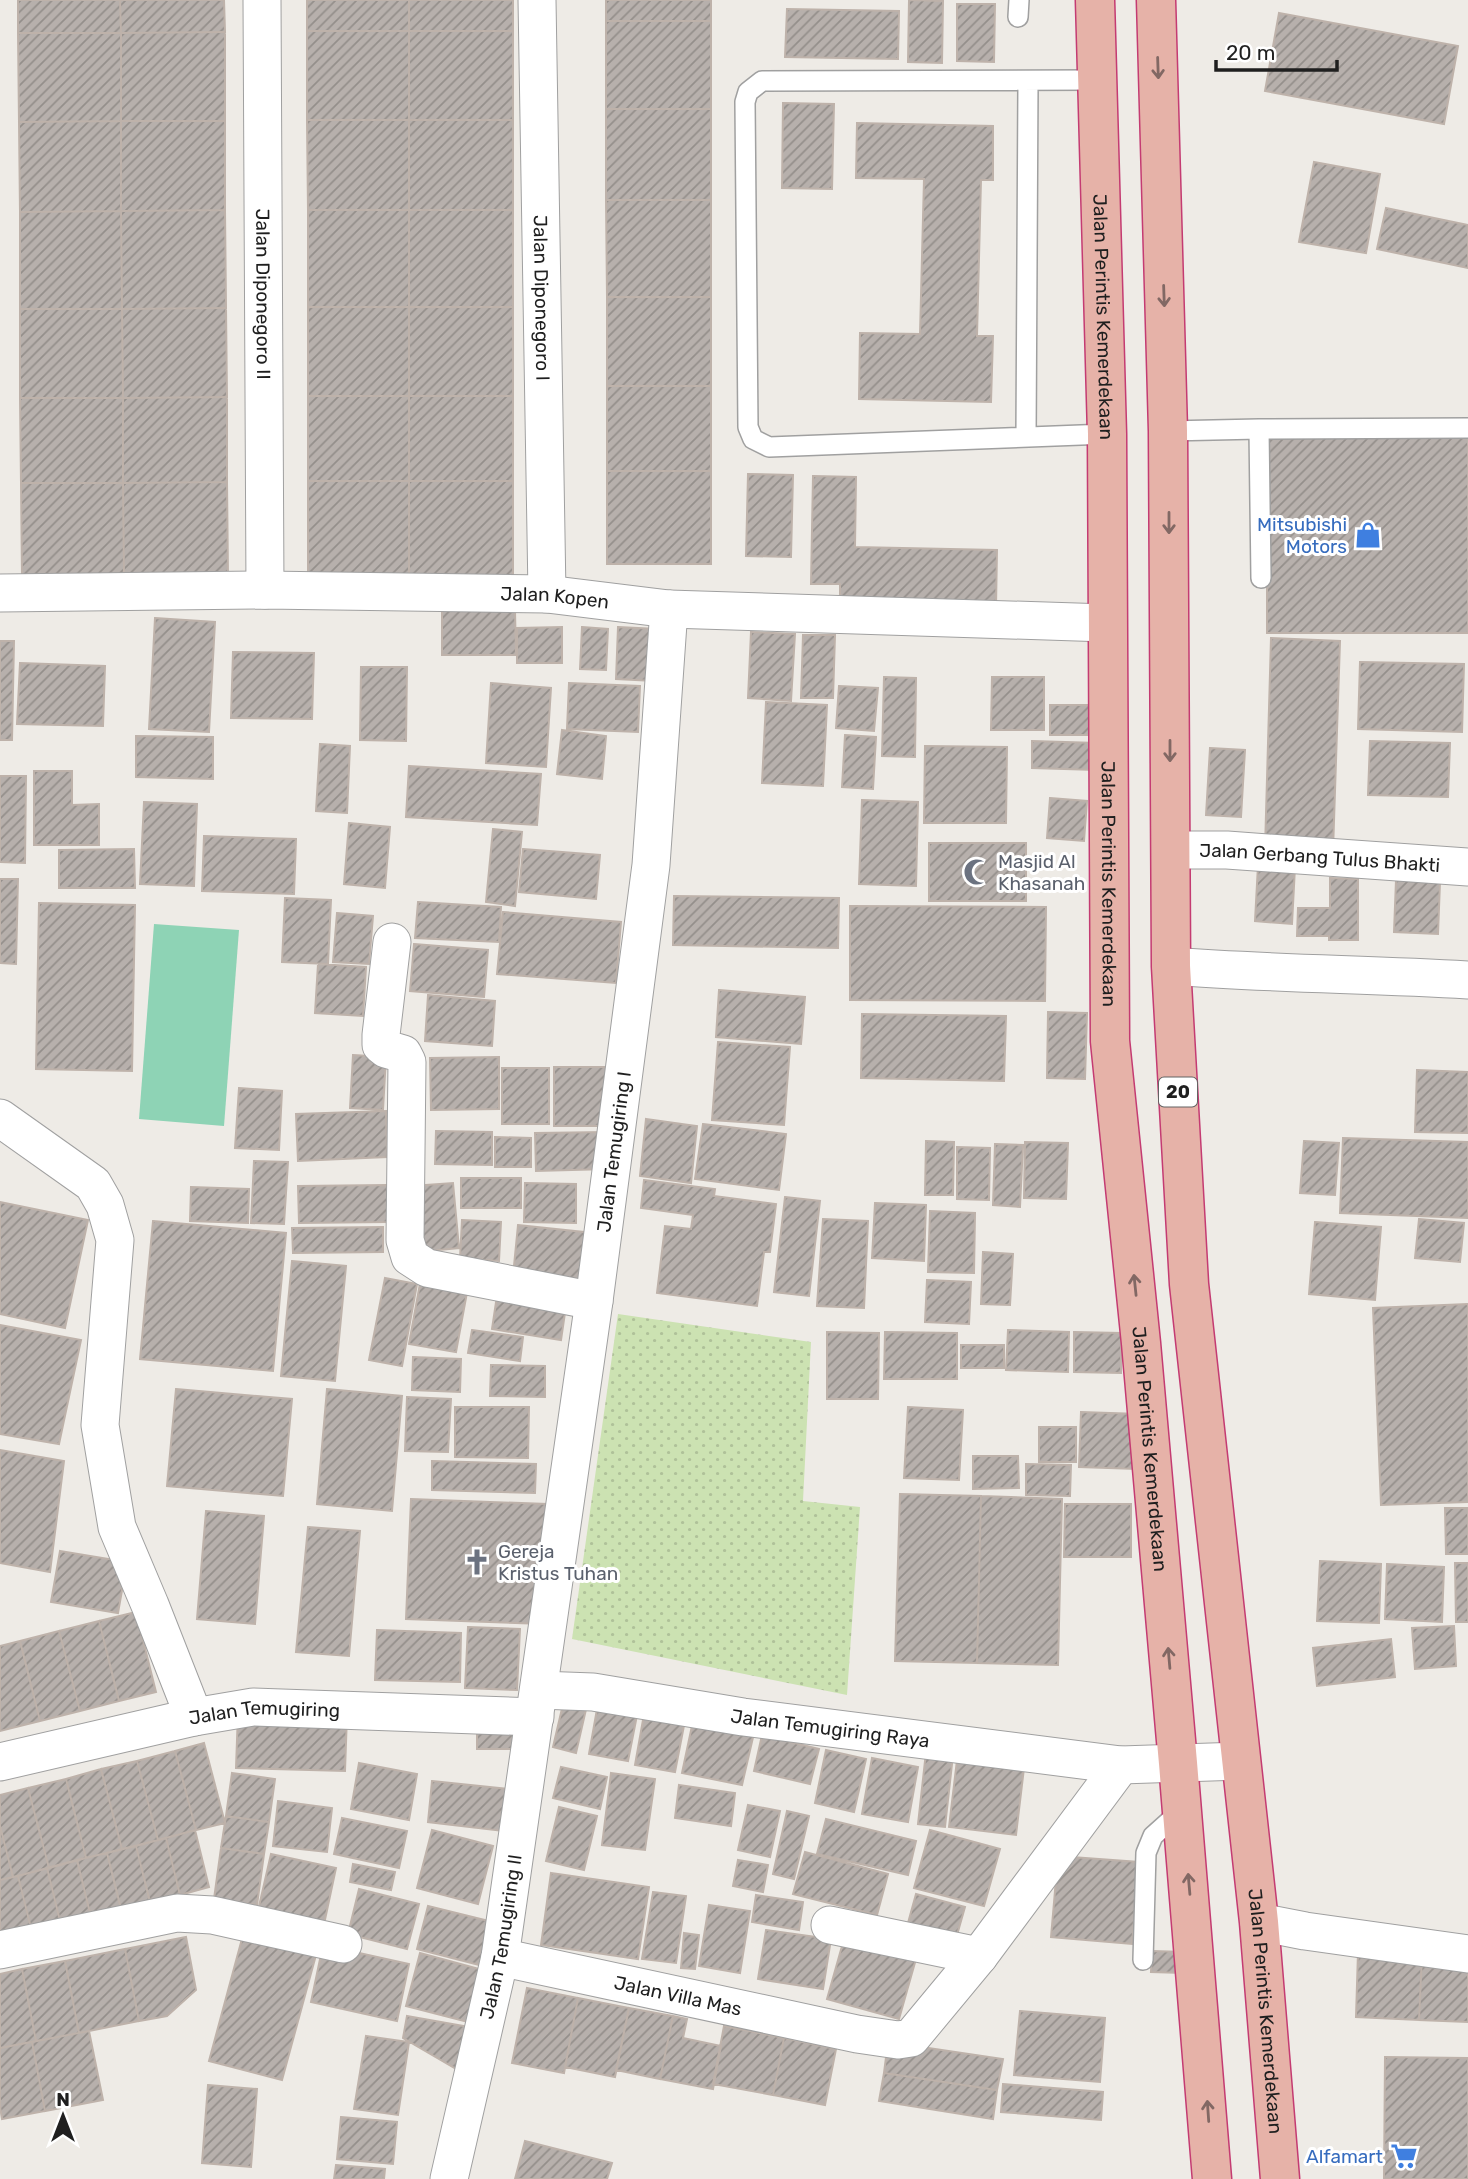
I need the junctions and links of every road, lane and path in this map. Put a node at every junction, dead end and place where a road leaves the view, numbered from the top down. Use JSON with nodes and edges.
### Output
{"nodes":[{"id":1,"x":262,"y":0,"type":"edge"},
{"id":2,"x":537,"y":0,"type":"edge"},
{"id":3,"x":1095,"y":0,"type":"edge"},
{"id":4,"x":1156,"y":0,"type":"edge"},
{"id":5,"x":1097,"y":80,"type":"junction"},
{"id":6,"x":1028,"y":82,"type":"junction"},
{"id":7,"x":1468,"y":428,"type":"edge"},
{"id":8,"x":1259,"y":429,"type":"junction"},
{"id":9,"x":1168,"y":431,"type":"junction"},
{"id":10,"x":1107,"y":434,"type":"junction"},
{"id":11,"x":1026,"y":437,"type":"junction"},
{"id":12,"x":1261,"y":578,"type":"dead end"},
{"id":13,"x":265,"y":590,"type":"junction"},
{"id":14,"x":0,"y":593,"type":"edge"},
{"id":15,"x":547,"y":594,"type":"junction"},
{"id":16,"x":669,"y":609,"type":"junction"},
{"id":17,"x":1107,"y":623,"type":"junction"},
{"id":18,"x":1171,"y":850,"type":"junction"},
{"id":19,"x":1465,"y":861,"type":"edge"},
{"id":20,"x":392,"y":942,"type":"dead end"},
{"id":21,"x":1171,"y":966,"type":"junction"},
{"id":22,"x":1468,"y":980,"type":"edge"},
{"id":23,"x":0,"y":1118,"type":"edge"},
{"id":24,"x":594,"y":1301,"type":"junction"},
{"id":25,"x":537,"y":1704,"type":"junction"},
{"id":26,"x":194,"y":1717,"type":"junction"},
{"id":27,"x":1241,"y":1761,"type":"junction"},
{"id":28,"x":0,"y":1762,"type":"edge"},
{"id":29,"x":1178,"y":1763,"type":"junction"},
{"id":30,"x":1121,"y":1765,"type":"junction"},
{"id":31,"x":1182,"y":1811,"type":"junction"},
{"id":32,"x":1259,"y":1922,"type":"junction"},
{"id":33,"x":830,"y":1925,"type":"dead end"},
{"id":34,"x":343,"y":1944,"type":"dead end"},
{"id":35,"x":0,"y":1950,"type":"edge"},
{"id":36,"x":1468,"y":1954,"type":"edge"},
{"id":37,"x":979,"y":1956,"type":"junction"},
{"id":38,"x":500,"y":1957,"type":"junction"},
{"id":39,"x":1143,"y":1960,"type":"dead end"},
{"id":40,"x":449,"y":2179,"type":"edge"},
{"id":41,"x":1212,"y":2179,"type":"edge"},
{"id":42,"x":1280,"y":2179,"type":"edge"}],
"edges":[{"from":1,"to":13,"type":"street","name":"Jalan Diponegoro II"},
{"from":2,"to":15,"type":"street","name":"Jalan Diponegoro I"},
{"from":3,"to":5,"type":"highway","name":"Jalan Perintis Kemerdekaan"},
{"from":4,"to":9,"type":"highway","name":"Jalan Perintis Kemerdekaan","number":"20","one_way":true},
{"from":5,"to":6,"type":"lane"},
{"from":5,"to":10,"type":"highway","name":"Jalan Perintis Kemerdekaan"},
{"from":6,"to":11,"type":"lane"},
{"from":6,"to":11,"type":"lane"},
{"from":7,"to":8,"type":"lane"},
{"from":8,"to":9,"type":"lane"},
{"from":8,"to":12,"type":"lane"},
{"from":9,"to":10,"type":"highway"},
{"from":9,"to":18,"type":"highway","name":"Jalan Perintis Kemerdekaan","number":"20","one_way":true},
{"from":10,"to":11,"type":"lane"},
{"from":10,"to":17,"type":"highway","name":"Jalan Perintis Kemerdekaan"},
{"from":13,"to":14,"type":"street","name":"Jalan Kopen"},
{"from":13,"to":15,"type":"street","name":"Jalan Kopen"},
{"from":15,"to":16,"type":"street","name":"Jalan Kopen"},
{"from":16,"to":17,"type":"street","name":"Jalan Kopen"},
{"from":16,"to":24,"type":"street","name":"Jalan Temugiring I"},
{"from":29,"to":17,"type":"highway","name":"Jalan Perintis Kemerdekaan","one_way":true},
{"from":18,"to":19,"type":"street","name":"Jalan Gerbang Tulus Bhakti"},
{"from":18,"to":21,"type":"highway","name":"Jalan Perintis Kemerdekaan","number":"20"},
{"from":20,"to":24,"type":"street"},
{"from":21,"to":22,"type":"street"},
{"from":21,"to":27,"type":"highway","name":"Jalan Perintis Kemerdekaan","number":"20"},
{"from":23,"to":26,"type":"street"},
{"from":24,"to":25,"type":"street","name":"Jalan Temugiring I"},
{"from":25,"to":26,"type":"street","name":"Jalan Temugiring"},
{"from":25,"to":30,"type":"street","name":"Jalan Temugiring Raya"},
{"from":25,"to":38,"type":"street","name":"Jalan Temugiring II"},
{"from":26,"to":28,"type":"street","name":"Jalan Temugiring"},
{"from":27,"to":29,"type":"street"},
{"from":27,"to":32,"type":"highway","name":"Jalan Perintis Kemerdekaan","number":"20"},
{"from":29,"to":30,"type":"street","name":"Jalan Temugiring Raya"},
{"from":29,"to":31,"type":"highway","name":"Jalan Perintis Kemerdekaan"},
{"from":30,"to":37,"type":"street"},
{"from":31,"to":39,"type":"lane"},
{"from":41,"to":31,"type":"highway","name":"Jalan Perintis Kemerdekaan","one_way":true},
{"from":32,"to":36,"type":"street"},
{"from":32,"to":42,"type":"highway","name":"Jalan Perintis Kemerdekaan","number":"20"},
{"from":33,"to":37,"type":"street"},
{"from":34,"to":35,"type":"street"},
{"from":37,"to":38,"type":"street","name":"Jalan Villa Mas"},
{"from":38,"to":40,"type":"street","name":"Jalan Temugiring II"}]}
